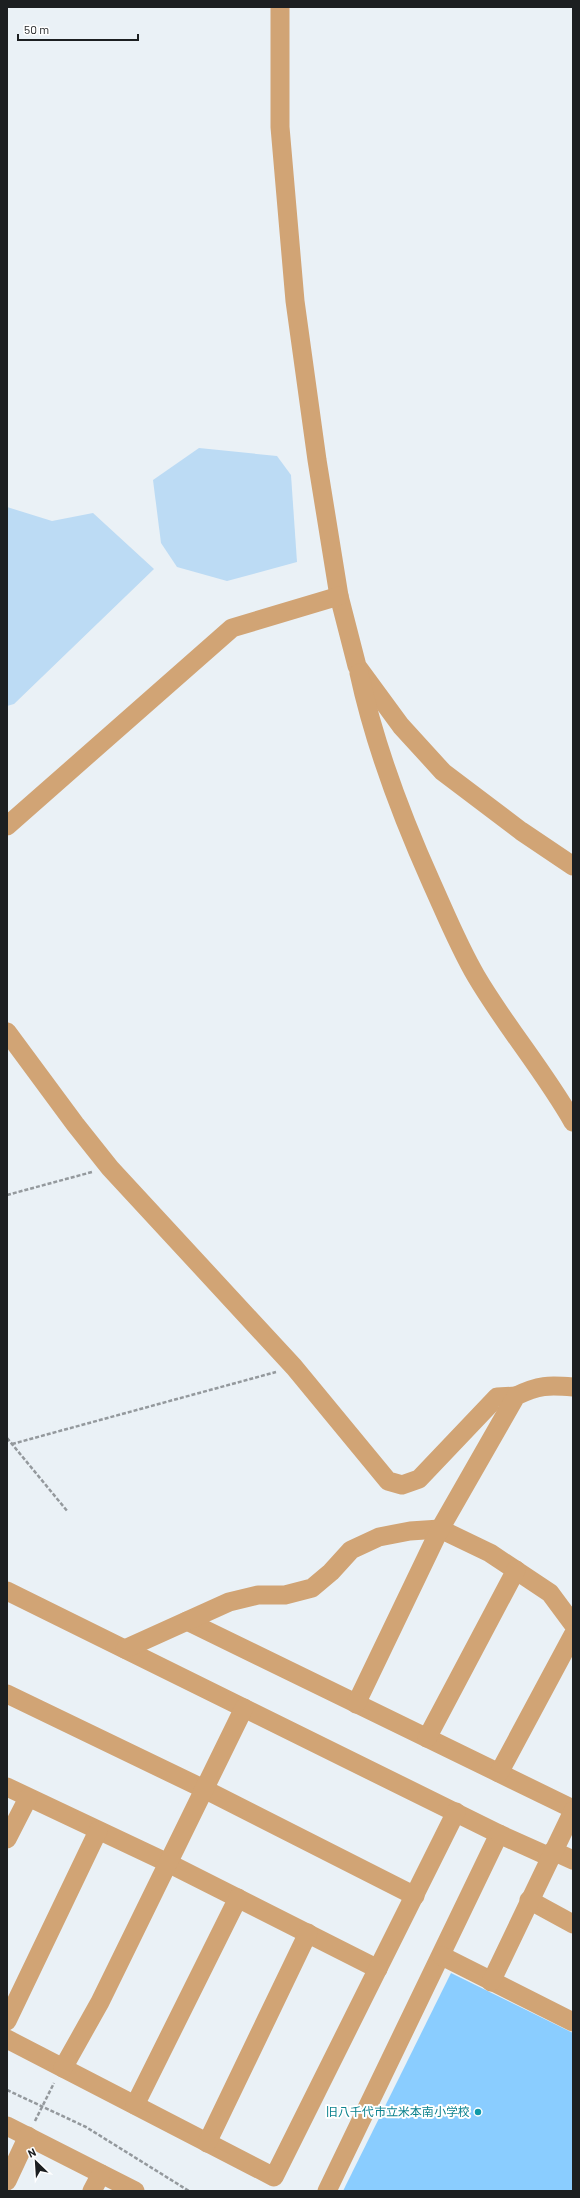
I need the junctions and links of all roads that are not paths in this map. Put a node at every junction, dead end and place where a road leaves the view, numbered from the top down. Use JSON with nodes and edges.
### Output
{"nodes":[{"id":1,"x":280,"y":7,"type":"edge"},
{"id":2,"x":339,"y":596,"type":"junction"},
{"id":3,"x":357,"y":666,"type":"junction"},
{"id":4,"x":7,"y":826,"type":"edge"},
{"id":5,"x":573,"y":866,"type":"edge"},
{"id":6,"x":7,"y":1032,"type":"edge"},
{"id":7,"x":573,"y":1122,"type":"edge"},
{"id":8,"x":573,"y":1387,"type":"edge"},
{"id":9,"x":516,"y":1396,"type":"junction"},
{"id":10,"x":440,"y":1529,"type":"junction"},
{"id":11,"x":516,"y":1570,"type":"junction"},
{"id":12,"x":7,"y":1591,"type":"edge"},
{"id":13,"x":187,"y":1621,"type":"junction"},
{"id":14,"x":573,"y":1624,"type":"edge"},
{"id":15,"x":573,"y":1635,"type":"edge"},
{"id":16,"x":125,"y":1649,"type":"junction"},
{"id":17,"x":7,"y":1694,"type":"edge"},
{"id":18,"x":356,"y":1704,"type":"junction"},
{"id":19,"x":244,"y":1708,"type":"junction"},
{"id":20,"x":427,"y":1738,"type":"junction"},
{"id":21,"x":499,"y":1773,"type":"junction"},
{"id":22,"x":7,"y":1787,"type":"edge"},
{"id":23,"x":204,"y":1789,"type":"junction"},
{"id":24,"x":28,"y":1798,"type":"junction"},
{"id":25,"x":573,"y":1810,"type":"edge"},
{"id":26,"x":456,"y":1812,"type":"junction"},
{"id":27,"x":98,"y":1831,"type":"junction"},
{"id":28,"x":499,"y":1834,"type":"junction"},
{"id":29,"x":7,"y":1839,"type":"edge"},
{"id":30,"x":551,"y":1854,"type":"junction"},
{"id":31,"x":573,"y":1860,"type":"edge"},
{"id":32,"x":168,"y":1864,"type":"junction"},
{"id":33,"x":415,"y":1896,"type":"junction"},
{"id":34,"x":238,"y":1898,"type":"junction"},
{"id":35,"x":529,"y":1900,"type":"junction"},
{"id":36,"x":573,"y":1924,"type":"edge"},
{"id":37,"x":308,"y":1932,"type":"junction"},
{"id":38,"x":442,"y":1956,"type":"junction"},
{"id":39,"x":378,"y":1969,"type":"junction"},
{"id":40,"x":491,"y":1982,"type":"junction"},
{"id":41,"x":7,"y":2021,"type":"edge"},
{"id":42,"x":573,"y":2022,"type":"edge"},
{"id":43,"x":7,"y":2039,"type":"edge"},
{"id":44,"x":63,"y":2068,"type":"junction"},
{"id":45,"x":135,"y":2105,"type":"junction"},
{"id":46,"x":7,"y":2126,"type":"edge"},
{"id":47,"x":28,"y":2136,"type":"junction"},
{"id":48,"x":207,"y":2143,"type":"junction"},
{"id":49,"x":101,"y":2174,"type":"junction"},
{"id":50,"x":7,"y":2180,"type":"edge"},
{"id":51,"x":92,"y":2191,"type":"edge"},
{"id":52,"x":135,"y":2191,"type":"edge"},
{"id":53,"x":326,"y":2191,"type":"edge"}],
"edges":[{"from":1,"to":2,"type":"street"},
{"from":2,"to":3,"type":"street"},
{"from":2,"to":4,"type":"street"},
{"from":3,"to":5,"type":"street"},
{"from":3,"to":7,"type":"street"},
{"from":6,"to":9,"type":"street"},
{"from":8,"to":9,"type":"street"},
{"from":9,"to":10,"type":"street"},
{"from":10,"to":11,"type":"street"},
{"from":10,"to":13,"type":"street"},
{"from":10,"to":18,"type":"street"},
{"from":11,"to":14,"type":"street"},
{"from":11,"to":20,"type":"street"},
{"from":12,"to":16,"type":"street"},
{"from":13,"to":16,"type":"street"},
{"from":13,"to":18,"type":"street"},
{"from":15,"to":21,"type":"street"},
{"from":16,"to":19,"type":"street"},
{"from":17,"to":23,"type":"street"},
{"from":18,"to":20,"type":"street"},
{"from":19,"to":23,"type":"street"},
{"from":19,"to":26,"type":"street"},
{"from":20,"to":21,"type":"street"},
{"from":21,"to":25,"type":"street"},
{"from":22,"to":24,"type":"street"},
{"from":23,"to":32,"type":"street"},
{"from":23,"to":33,"type":"street"},
{"from":24,"to":27,"type":"street"},
{"from":24,"to":29,"type":"street"},
{"from":25,"to":30,"type":"street"},
{"from":26,"to":28,"type":"street"},
{"from":26,"to":33,"type":"street"},
{"from":27,"to":32,"type":"street"},
{"from":27,"to":41,"type":"street"},
{"from":28,"to":30,"type":"street"},
{"from":28,"to":38,"type":"street"},
{"from":30,"to":31,"type":"street"},
{"from":30,"to":35,"type":"street"},
{"from":32,"to":34,"type":"street"},
{"from":32,"to":44,"type":"street"},
{"from":33,"to":39,"type":"street"},
{"from":34,"to":37,"type":"street"},
{"from":34,"to":45,"type":"street"},
{"from":35,"to":36,"type":"street"},
{"from":35,"to":40,"type":"street"},
{"from":37,"to":39,"type":"street"},
{"from":37,"to":48,"type":"street"},
{"from":38,"to":40,"type":"street"},
{"from":38,"to":53,"type":"street"},
{"from":39,"to":48,"type":"street"},
{"from":40,"to":42,"type":"street"},
{"from":43,"to":44,"type":"street"},
{"from":44,"to":45,"type":"street"},
{"from":45,"to":48,"type":"street"},
{"from":46,"to":47,"type":"street"},
{"from":47,"to":49,"type":"street"},
{"from":47,"to":50,"type":"street"},
{"from":49,"to":51,"type":"street"},
{"from":49,"to":52,"type":"street"}]}
